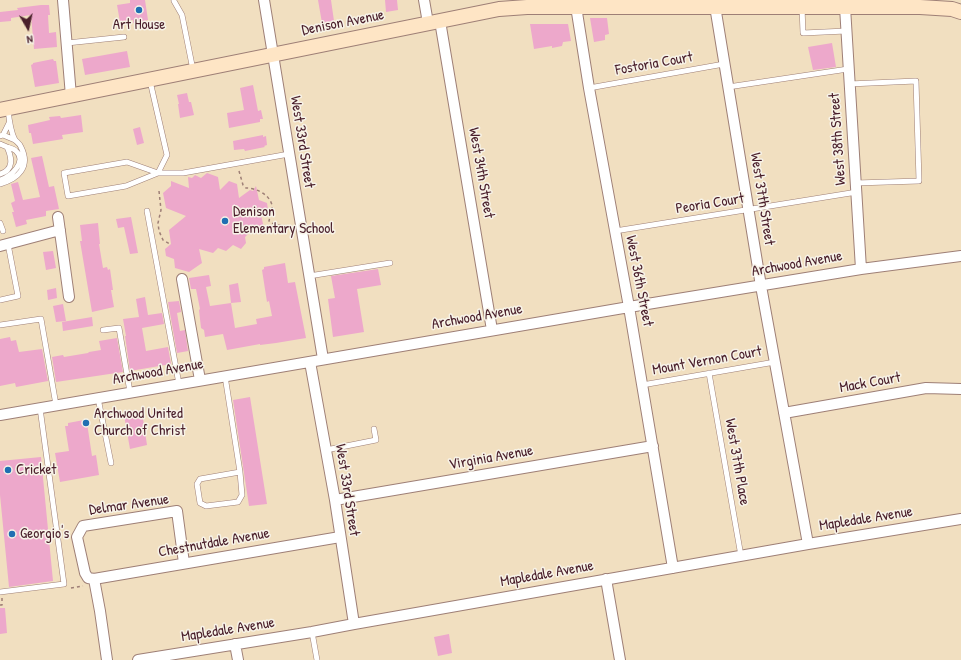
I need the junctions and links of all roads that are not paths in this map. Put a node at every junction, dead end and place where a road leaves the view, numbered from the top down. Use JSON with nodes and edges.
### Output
{"nodes":[{"id":1,"x":63,"y":0,"type":"edge"},
{"id":2,"x":264,"y":0,"type":"edge"},
{"id":3,"x":424,"y":0,"type":"edge"},
{"id":4,"x":174,"y":1,"type":"dead end"},
{"id":5,"x":576,"y":3,"type":"edge"},
{"id":6,"x":714,"y":4,"type":"edge"},
{"id":7,"x":743,"y":4,"type":"edge"},
{"id":8,"x":839,"y":5,"type":"edge"},
{"id":9,"x":802,"y":7,"type":"junction"},
{"id":10,"x":955,"y":7,"type":"edge"},
{"id":11,"x":434,"y":22,"type":"junction"},
{"id":12,"x":846,"y":31,"type":"junction"},
{"id":13,"x":124,"y":37,"type":"dead end"},
{"id":14,"x":67,"y":43,"type":"junction"},
{"id":15,"x":273,"y":54,"type":"junction"},
{"id":16,"x":724,"y":64,"type":"junction"},
{"id":17,"x":848,"y":69,"type":"junction"},
{"id":18,"x":193,"y":71,"type":"junction"},
{"id":19,"x":149,"y":80,"type":"junction"},
{"id":20,"x":850,"y":84,"type":"junction"},
{"id":21,"x":728,"y":87,"type":"junction"},
{"id":22,"x":589,"y":88,"type":"junction"},
{"id":23,"x":71,"y":96,"type":"junction"},
{"id":24,"x":6,"y":114,"type":"edge"},
{"id":25,"x":1,"y":136,"type":"edge"},
{"id":26,"x":15,"y":140,"type":"junction"},
{"id":27,"x":0,"y":144,"type":"edge"},
{"id":28,"x":7,"y":147,"type":"junction"},
{"id":29,"x":289,"y":154,"type":"junction"},
{"id":30,"x":158,"y":173,"type":"junction"},
{"id":31,"x":0,"y":174,"type":"edge"},
{"id":32,"x":0,"y":180,"type":"edge"},
{"id":33,"x":0,"y":184,"type":"edge"},
{"id":34,"x":856,"y":188,"type":"junction"},
{"id":35,"x":749,"y":210,"type":"junction"},
{"id":36,"x":147,"y":211,"type":"dead end"},
{"id":37,"x":58,"y":217,"type":"dead end"},
{"id":38,"x":0,"y":223,"type":"edge"},
{"id":39,"x":60,"y":230,"type":"junction"},
{"id":40,"x":3,"y":231,"type":"dead end"},
{"id":41,"x":614,"y":231,"type":"junction"},
{"id":42,"x":4,"y":245,"type":"edge"},
{"id":43,"x":961,"y":256,"type":"edge"},
{"id":44,"x":390,"y":263,"type":"dead end"},
{"id":45,"x":861,"y":269,"type":"junction"},
{"id":46,"x":310,"y":276,"type":"junction"},
{"id":47,"x":182,"y":279,"type":"dead end"},
{"id":48,"x":761,"y":286,"type":"junction"},
{"id":49,"x":69,"y":297,"type":"dead end"},
{"id":50,"x":0,"y":300,"type":"edge"},
{"id":51,"x":628,"y":307,"type":"junction"},
{"id":52,"x":0,"y":325,"type":"edge"},
{"id":53,"x":103,"y":330,"type":"dead end"},
{"id":54,"x":492,"y":330,"type":"junction"},
{"id":55,"x":323,"y":360,"type":"junction"},
{"id":56,"x":310,"y":362,"type":"junction"},
{"id":57,"x":776,"y":362,"type":"junction"},
{"id":58,"x":709,"y":373,"type":"junction"},
{"id":59,"x":225,"y":376,"type":"junction"},
{"id":60,"x":200,"y":380,"type":"junction"},
{"id":61,"x":179,"y":384,"type":"junction"},
{"id":62,"x":642,"y":385,"type":"junction"},
{"id":63,"x":961,"y":389,"type":"edge"},
{"id":64,"x":130,"y":392,"type":"junction"},
{"id":65,"x":98,"y":398,"type":"junction"},
{"id":66,"x":56,"y":405,"type":"junction"},
{"id":67,"x":40,"y":408,"type":"junction"},
{"id":68,"x":784,"y":413,"type":"junction"},
{"id":69,"x":0,"y":415,"type":"edge"},
{"id":70,"x":374,"y":429,"type":"dead end"},
{"id":71,"x":653,"y":446,"type":"junction"},
{"id":72,"x":326,"y":450,"type":"junction"},
{"id":73,"x":111,"y":463,"type":"dead end"},
{"id":74,"x":240,"y":472,"type":"junction"},
{"id":75,"x":334,"y":500,"type":"junction"},
{"id":76,"x":961,"y":519,"type":"edge"},
{"id":77,"x":340,"y":537,"type":"junction"},
{"id":78,"x":808,"y":544,"type":"junction"},
{"id":79,"x":741,"y":556,"type":"junction"},
{"id":80,"x":184,"y":563,"type":"junction"},
{"id":81,"x":673,"y":568,"type":"junction"},
{"id":82,"x":94,"y":579,"type":"junction"},
{"id":83,"x":606,"y":579,"type":"junction"},
{"id":84,"x":0,"y":592,"type":"edge"},
{"id":85,"x":354,"y":624,"type":"junction"},
{"id":86,"x":312,"y":632,"type":"junction"},
{"id":87,"x":235,"y":644,"type":"junction"},
{"id":88,"x":107,"y":660,"type":"edge"},
{"id":89,"x":138,"y":660,"type":"edge"},
{"id":90,"x":238,"y":660,"type":"edge"},
{"id":91,"x":317,"y":660,"type":"edge"},
{"id":92,"x":620,"y":660,"type":"edge"}],
"edges":[{"from":1,"to":14,"type":"street"},
{"from":2,"to":15,"type":"street","name":"West 33rd Street"},
{"from":3,"to":11,"type":"street","name":"West 34th Street"},
{"from":4,"to":18,"type":"lane"},
{"from":5,"to":6,"type":"main road","name":"Denison Avenue"},
{"from":5,"to":11,"type":"main road","name":"Denison Avenue"},
{"from":5,"to":22,"type":"street","name":"West 36th Street"},
{"from":6,"to":7,"type":"main road","name":"Denison Avenue"},
{"from":6,"to":16,"type":"street","name":"West 37th Street"},
{"from":7,"to":9,"type":"main road","name":"Denison Avenue"},
{"from":8,"to":9,"type":"main road","name":"Denison Avenue"},
{"from":8,"to":10,"type":"main road","name":"Denison Avenue"},
{"from":8,"to":12,"type":"street","name":"West 38th Street"},
{"from":9,"to":12,"type":"lane"},
{"from":11,"to":15,"type":"main road","name":"Denison Avenue"},
{"from":11,"to":54,"type":"street","name":"West 34th Street"},
{"from":12,"to":17,"type":"street","name":"West 38th Street"},
{"from":13,"to":14,"type":"lane"},
{"from":14,"to":23,"type":"street"},
{"from":15,"to":18,"type":"main road","name":"Denison Avenue"},
{"from":15,"to":29,"type":"street","name":"West 33rd Street"},
{"from":16,"to":21,"type":"street","name":"West 37th Street"},
{"from":16,"to":22,"type":"lane","name":"Fostoria Court"},
{"from":17,"to":20,"type":"street","name":"West 38th Street"},
{"from":17,"to":21,"type":"lane"},
{"from":18,"to":19,"type":"main road","name":"Denison Avenue"},
{"from":19,"to":23,"type":"main road","name":"Denison Avenue"},
{"from":19,"to":30,"type":"lane"},
{"from":20,"to":34,"type":"street","name":"West 38th Street"},
{"from":20,"to":34,"type":"lane","name":"Peoria Court"},
{"from":21,"to":35,"type":"street","name":"West 37th Street"},
{"from":22,"to":41,"type":"street","name":"West 36th Street"},
{"from":23,"to":24,"type":"main road","name":"Denison Avenue"},
{"from":24,"to":25,"type":"lane"},
{"from":24,"to":26,"type":"lane"},
{"from":25,"to":26,"type":"lane"},
{"from":26,"to":33,"type":"lane"},
{"from":27,"to":28,"type":"lane"},
{"from":28,"to":31,"type":"lane"},
{"from":28,"to":32,"type":"lane"},
{"from":29,"to":30,"type":"lane"},
{"from":29,"to":46,"type":"street","name":"West 33rd Street"},
{"from":30,"to":30,"type":"lane"},
{"from":34,"to":35,"type":"lane","name":"Peoria Court"},
{"from":34,"to":45,"type":"street","name":"West 38th Street"},
{"from":35,"to":41,"type":"lane","name":"Peoria Court"},
{"from":35,"to":48,"type":"street","name":"West 37th Street"},
{"from":36,"to":61,"type":"lane"},
{"from":37,"to":39,"type":"street"},
{"from":38,"to":40,"type":"lane"},
{"from":39,"to":42,"type":"street"},
{"from":39,"to":49,"type":"street"},
{"from":41,"to":51,"type":"street","name":"West 36th Street"},
{"from":42,"to":50,"type":"lane"},
{"from":43,"to":45,"type":"street","name":"Archwood Avenue"},
{"from":44,"to":46,"type":"lane"},
{"from":45,"to":48,"type":"street","name":"Archwood Avenue"},
{"from":46,"to":55,"type":"street","name":"West 33rd Street"},
{"from":47,"to":60,"type":"street"},
{"from":48,"to":51,"type":"street","name":"Archwood Avenue"},
{"from":48,"to":57,"type":"street","name":"West 37th Street"},
{"from":51,"to":54,"type":"street","name":"Archwood Avenue"},
{"from":51,"to":62,"type":"street","name":"West 36th Street"},
{"from":52,"to":66,"type":"lane"},
{"from":53,"to":64,"type":"lane"},
{"from":54,"to":55,"type":"street","name":"Archwood Avenue"},
{"from":55,"to":56,"type":"street","name":"Archwood Avenue"},
{"from":56,"to":59,"type":"street","name":"Archwood Avenue"},
{"from":56,"to":72,"type":"street","name":"West 33rd Street"},
{"from":57,"to":58,"type":"lane","name":"Mount Vernon Court"},
{"from":57,"to":68,"type":"street","name":"West 37th Street"},
{"from":58,"to":62,"type":"lane","name":"Mount Vernon Court"},
{"from":58,"to":79,"type":"lane","name":"West 37th Place"},
{"from":59,"to":60,"type":"street","name":"Archwood Avenue"},
{"from":59,"to":74,"type":"lane"},
{"from":60,"to":61,"type":"street","name":"Archwood Avenue"},
{"from":61,"to":64,"type":"street","name":"Archwood Avenue"},
{"from":62,"to":71,"type":"street","name":"West 36th Street"},
{"from":63,"to":68,"type":"street","name":"Mack Court"},
{"from":64,"to":65,"type":"street","name":"Archwood Avenue"},
{"from":65,"to":66,"type":"street","name":"Archwood Avenue"},
{"from":65,"to":73,"type":"lane"},
{"from":66,"to":67,"type":"street","name":"Archwood Avenue"},
{"from":67,"to":69,"type":"street","name":"Archwood Avenue"},
{"from":67,"to":84,"type":"lane"},
{"from":68,"to":78,"type":"street","name":"West 37th Street"},
{"from":70,"to":72,"type":"lane"},
{"from":71,"to":75,"type":"street","name":"Virginia Avenue"},
{"from":71,"to":81,"type":"street","name":"West 36th Street"},
{"from":72,"to":75,"type":"street","name":"West 33rd Street"},
{"from":74,"to":74,"type":"lane"},
{"from":75,"to":77,"type":"street","name":"West 33rd Street"},
{"from":76,"to":78,"type":"street","name":"Mapledale Avenue"},
{"from":77,"to":80,"type":"street","name":"Chestnutdale Avenue"},
{"from":77,"to":85,"type":"street","name":"West 33rd Street"},
{"from":78,"to":79,"type":"street","name":"Mapledale Avenue"},
{"from":79,"to":81,"type":"street","name":"Mapledale Avenue"},
{"from":80,"to":82,"type":"street","name":"Chestnutdale Avenue"},
{"from":80,"to":82,"type":"street","name":"Delmar Avenue"},
{"from":81,"to":83,"type":"street","name":"Mapledale Avenue"},
{"from":82,"to":88,"type":"street"},
{"from":83,"to":85,"type":"street","name":"Mapledale Avenue"},
{"from":83,"to":92,"type":"street"},
{"from":85,"to":86,"type":"street","name":"Mapledale Avenue"},
{"from":86,"to":87,"type":"street","name":"Mapledale Avenue"},
{"from":86,"to":91,"type":"lane"},
{"from":87,"to":89,"type":"street","name":"Mapledale Avenue"},
{"from":87,"to":90,"type":"street"}]}
